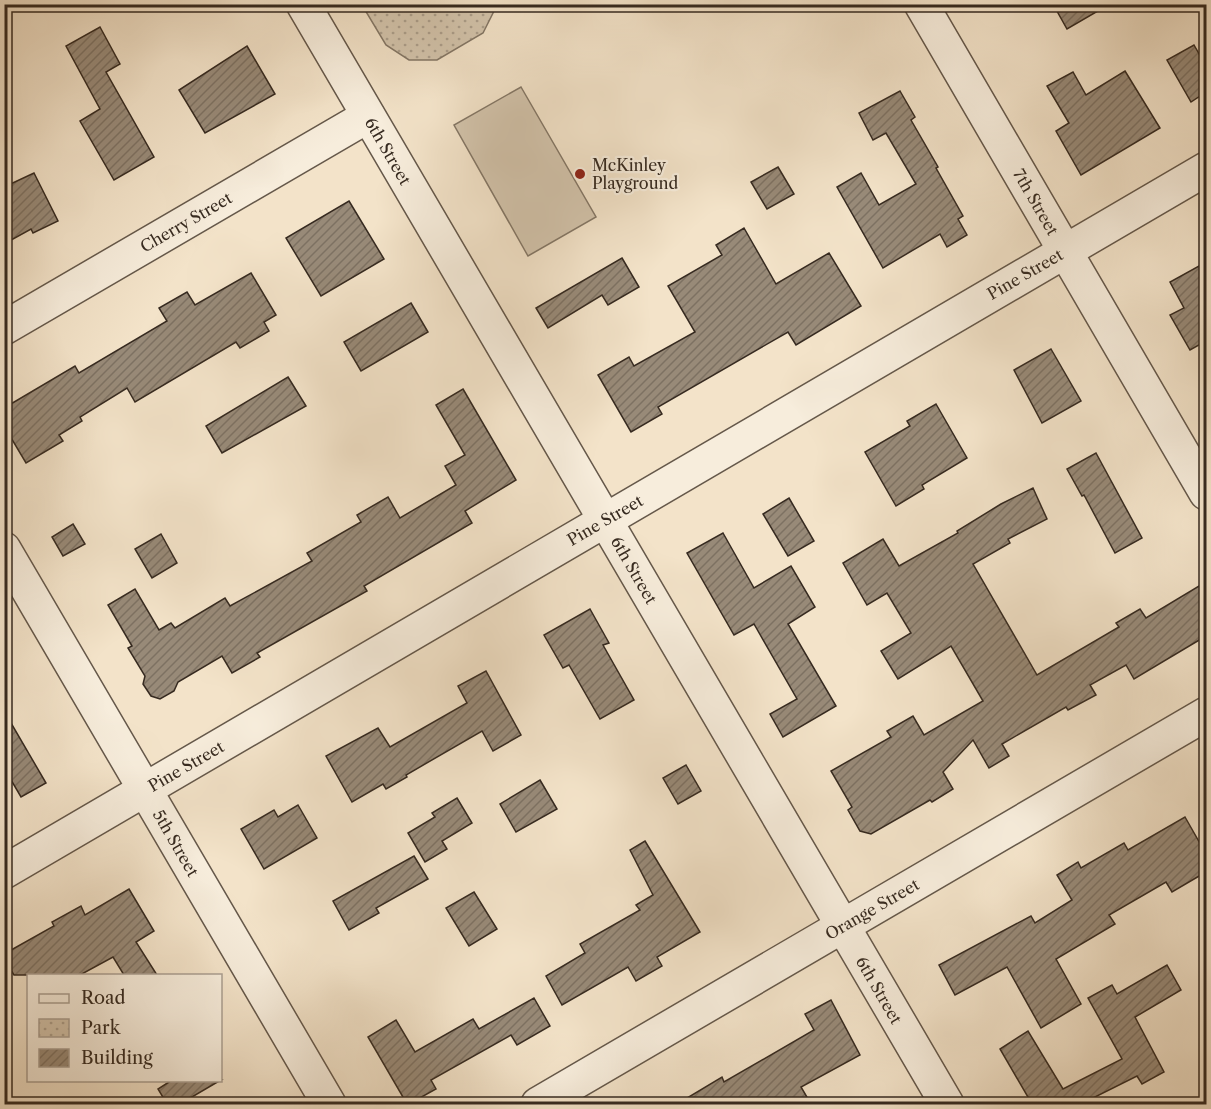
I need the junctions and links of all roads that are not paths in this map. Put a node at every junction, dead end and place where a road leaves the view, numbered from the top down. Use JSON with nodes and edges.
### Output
{"nodes":[{"id":1,"x":303,"y":4,"type":"edge"},
{"id":2,"x":921,"y":4,"type":"edge"},
{"id":3,"x":368,"y":116,"type":"junction"},
{"id":4,"x":1206,"y":169,"type":"edge"},
{"id":5,"x":1065,"y":251,"type":"junction"},
{"id":6,"x":4,"y":328,"type":"edge"},
{"id":7,"x":1206,"y":493,"type":"edge"},
{"id":8,"x":605,"y":520,"type":"junction"},
{"id":9,"x":4,"y":549,"type":"edge"},
{"id":10,"x":1206,"y":714,"type":"edge"},
{"id":11,"x":145,"y":790,"type":"junction"},
{"id":12,"x":4,"y":872,"type":"edge"},
{"id":13,"x":842,"y":926,"type":"junction"},
{"id":14,"x":329,"y":1104,"type":"edge"},
{"id":15,"x":538,"y":1104,"type":"edge"},
{"id":16,"x":946,"y":1104,"type":"edge"}],
"edges":[{"from":1,"to":3,"type":"street","name":"6th Street"},
{"from":2,"to":5,"type":"street","name":"7th Street"},
{"from":3,"to":6,"type":"street","name":"Cherry Street"},
{"from":3,"to":8,"type":"street","name":"6th Street"},
{"from":4,"to":5,"type":"street","name":"Pine Street"},
{"from":5,"to":7,"type":"street","name":"7th Street"},
{"from":5,"to":8,"type":"street","name":"Pine Street"},
{"from":8,"to":11,"type":"street","name":"Pine Street"},
{"from":8,"to":13,"type":"street","name":"6th Street"},
{"from":9,"to":11,"type":"street","name":"5th Street"},
{"from":10,"to":13,"type":"street","name":"Orange Street"},
{"from":11,"to":12,"type":"street","name":"Pine Street"},
{"from":11,"to":14,"type":"street","name":"5th Street"},
{"from":13,"to":15,"type":"street","name":"Orange Street"},
{"from":13,"to":16,"type":"street","name":"6th Street"}]}
